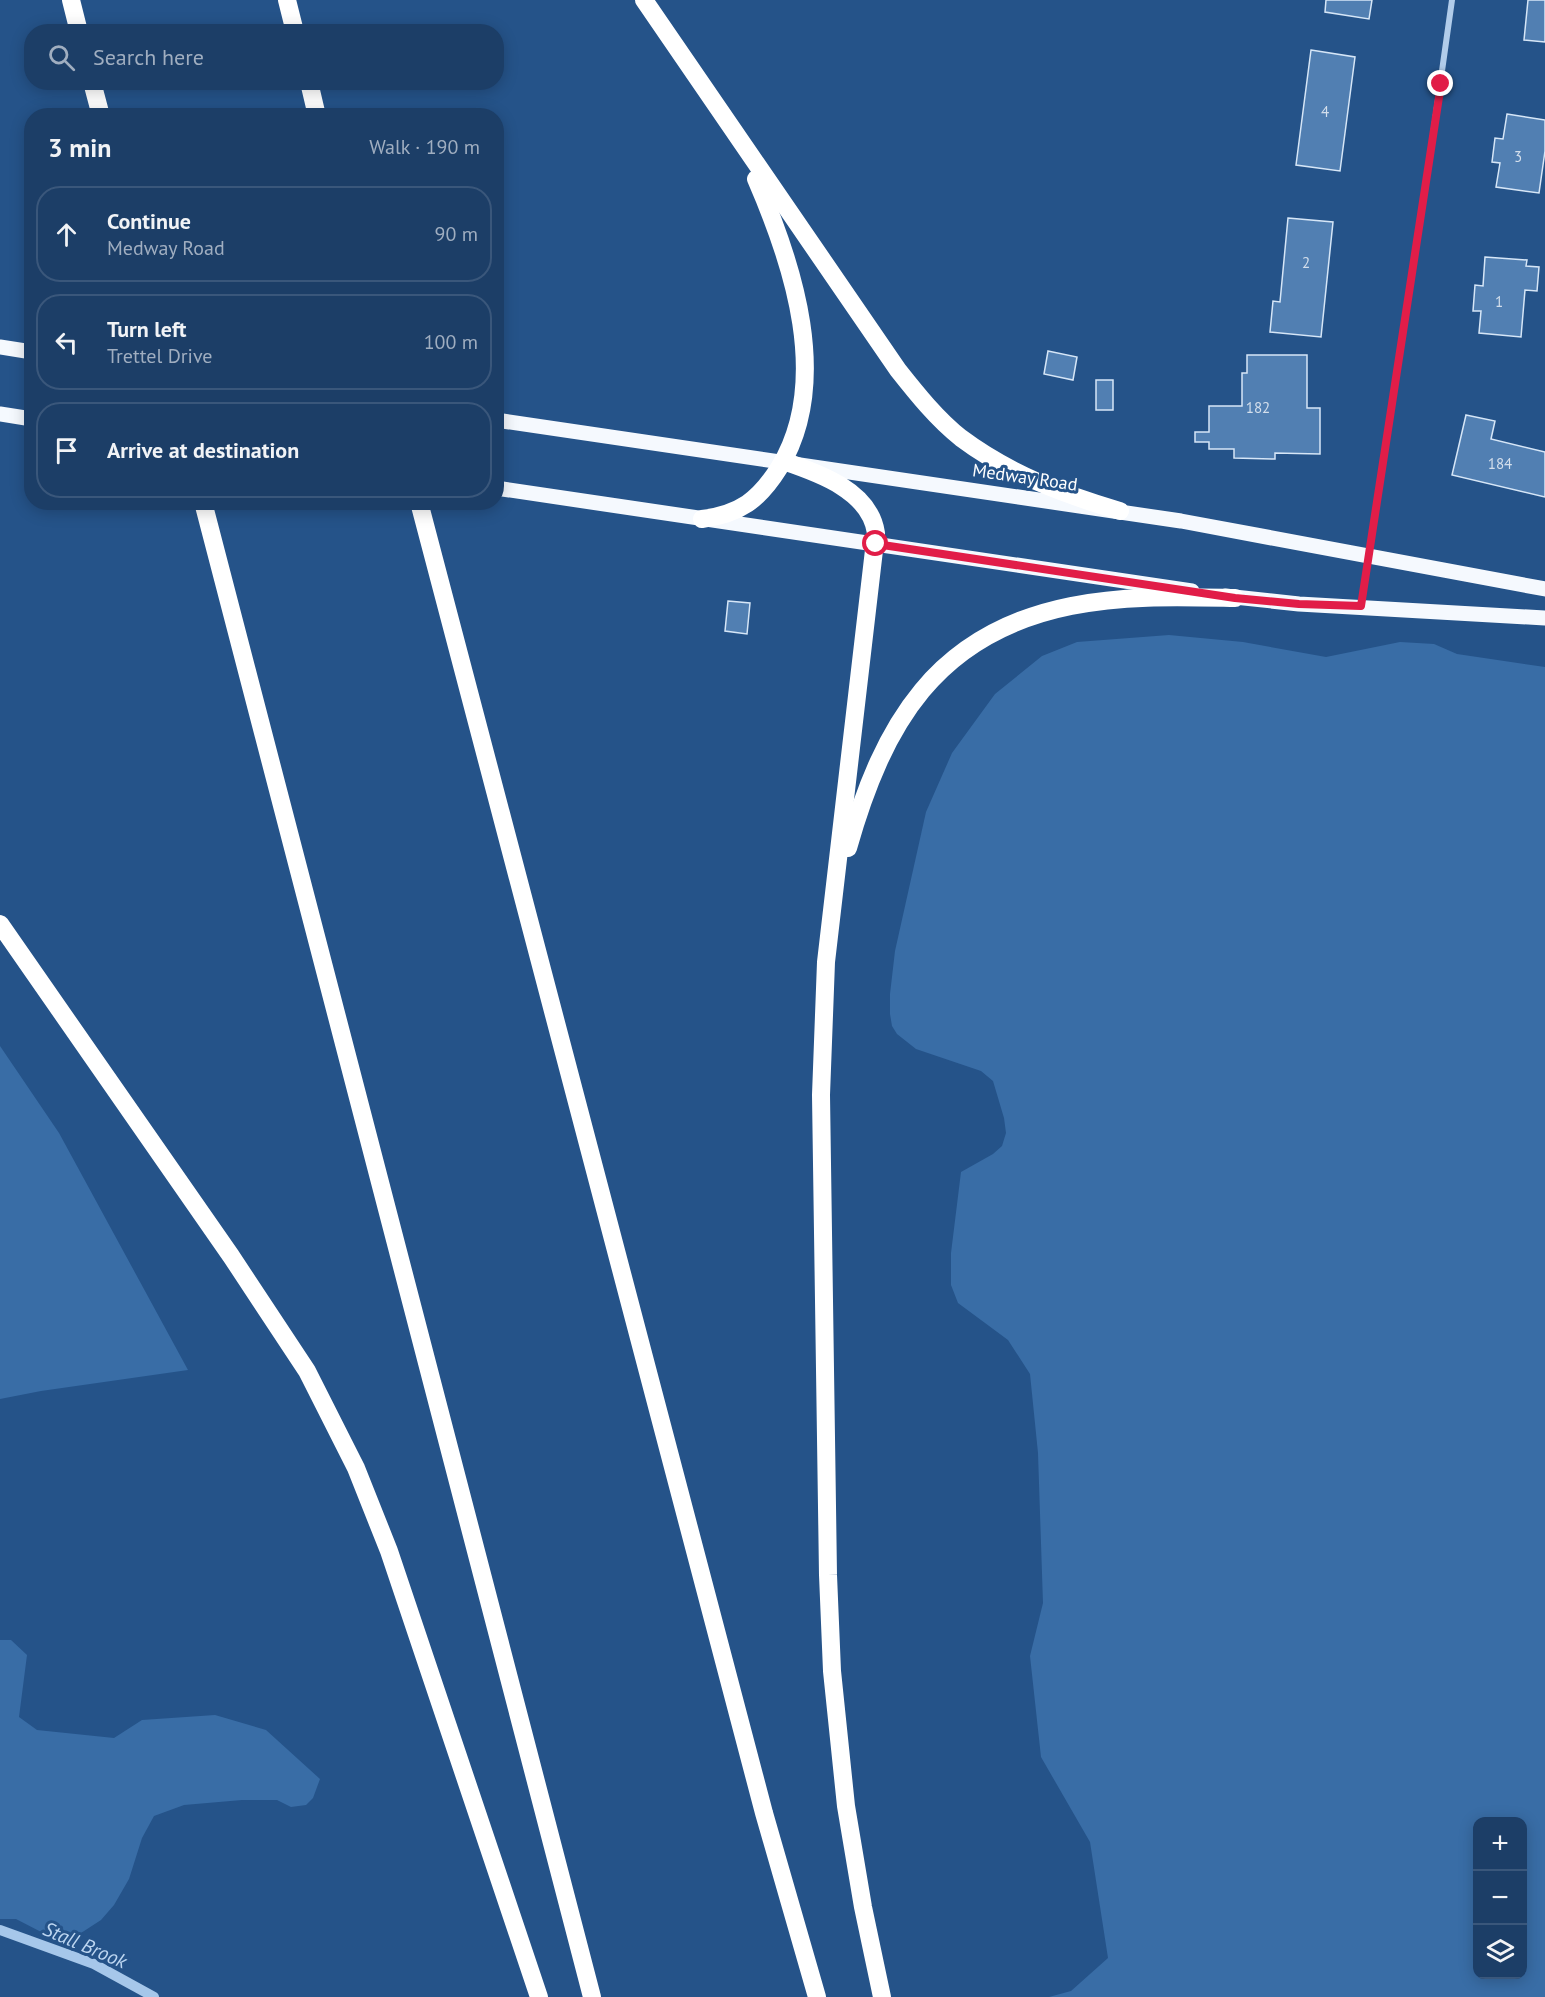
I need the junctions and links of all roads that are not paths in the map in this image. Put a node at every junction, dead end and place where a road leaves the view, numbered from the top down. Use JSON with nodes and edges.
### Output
{"nodes":[{"id":1,"x":71,"y":0,"type":"edge"},
{"id":2,"x":287,"y":0,"type":"edge"},
{"id":3,"x":644,"y":0,"type":"edge"},
{"id":4,"x":1452,"y":0,"type":"edge"},
{"id":5,"x":77,"y":24,"type":"edge"},
{"id":6,"x":293,"y":24,"type":"edge"},
{"id":7,"x":94,"y":90,"type":"edge"},
{"id":8,"x":311,"y":90,"type":"edge"},
{"id":9,"x":99,"y":108,"type":"edge"},
{"id":10,"x":315,"y":108,"type":"edge"},
{"id":11,"x":736,"y":133,"type":"junction"},
{"id":12,"x":0,"y":347,"type":"edge"},
{"id":13,"x":24,"y":351,"type":"edge"},
{"id":14,"x":0,"y":414,"type":"edge"},
{"id":15,"x":24,"y":418,"type":"edge"},
{"id":16,"x":504,"y":421,"type":"edge"},
{"id":17,"x":783,"y":461,"type":"junction"},
{"id":18,"x":504,"y":489,"type":"edge"},
{"id":19,"x":204,"y":510,"type":"edge"},
{"id":20,"x":421,"y":510,"type":"edge"},
{"id":21,"x":1120,"y":511,"type":"junction"},
{"id":22,"x":702,"y":519,"type":"junction"},
{"id":23,"x":876,"y":544,"type":"junction"},
{"id":24,"x":1369,"y":557,"type":"junction"},
{"id":25,"x":1545,"y":589,"type":"edge"},
{"id":26,"x":1235,"y":598,"type":"junction"},
{"id":27,"x":1361,"y":606,"type":"junction"},
{"id":28,"x":1545,"y":618,"type":"edge"},
{"id":29,"x":0,"y":924,"type":"edge"},
{"id":30,"x":830,"y":929,"type":"junction"},
{"id":31,"x":539,"y":1997,"type":"edge"},
{"id":32,"x":592,"y":1997,"type":"edge"},
{"id":33,"x":817,"y":1997,"type":"edge"},
{"id":34,"x":882,"y":1997,"type":"edge"}],
"edges":[{"from":1,"to":5,"type":"highway"},
{"from":2,"to":6,"type":"highway"},
{"from":3,"to":11,"type":"highway"},
{"from":4,"to":24,"type":"street"},
{"from":7,"to":9,"type":"highway"},
{"from":8,"to":10,"type":"highway"},
{"from":11,"to":17,"type":"highway"},
{"from":11,"to":21,"type":"highway"},
{"from":12,"to":13,"type":"main road"},
{"from":14,"to":15,"type":"main road"},
{"from":16,"to":17,"type":"main road","name":"Medway Road"},
{"from":17,"to":21,"type":"main road","name":"Medway Road"},
{"from":17,"to":22,"type":"highway"},
{"from":17,"to":23,"type":"highway"},
{"from":18,"to":22,"type":"main road"},
{"from":19,"to":32,"type":"highway"},
{"from":20,"to":33,"type":"highway"},
{"from":21,"to":24,"type":"main road","name":"Medway Road"},
{"from":22,"to":23,"type":"main road"},
{"from":23,"to":26,"type":"main road"},
{"from":23,"to":30,"type":"highway"},
{"from":24,"to":25,"type":"main road","name":"Medway Road"},
{"from":24,"to":27,"type":"street"},
{"from":26,"to":27,"type":"main road"},
{"from":26,"to":30,"type":"highway"},
{"from":27,"to":28,"type":"main road"},
{"from":29,"to":31,"type":"highway"},
{"from":30,"to":34,"type":"highway"}]}
